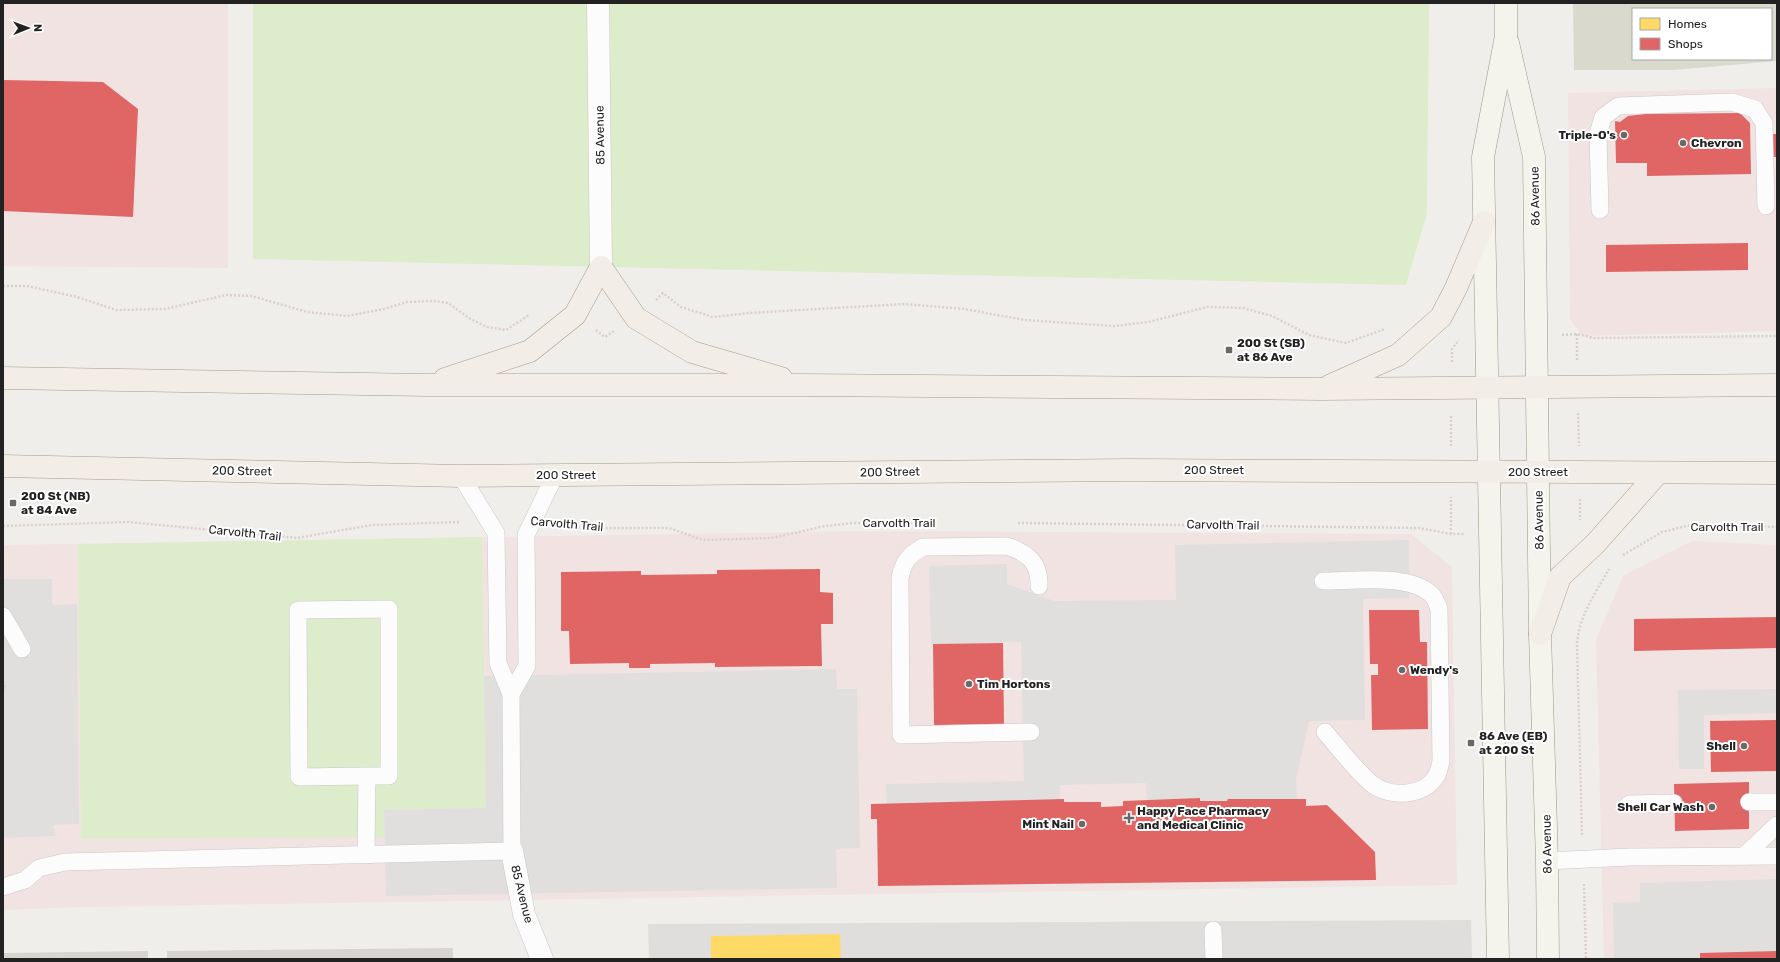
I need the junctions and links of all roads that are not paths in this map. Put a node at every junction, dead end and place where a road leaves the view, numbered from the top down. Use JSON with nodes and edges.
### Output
{"nodes":[{"id":1,"x":598,"y":3,"type":"edge"},
{"id":2,"x":1506,"y":3,"type":"edge"},
{"id":3,"x":1506,"y":36,"type":"junction"},
{"id":4,"x":1766,"y":206,"type":"dead end"},
{"id":5,"x":1600,"y":210,"type":"dead end"},
{"id":6,"x":1484,"y":222,"type":"junction"},
{"id":7,"x":601,"y":267,"type":"junction"},
{"id":8,"x":3,"y":378,"type":"edge"},
{"id":9,"x":427,"y":385,"type":"junction"},
{"id":10,"x":803,"y":385,"type":"junction"},
{"id":11,"x":1777,"y":385,"type":"edge"},
{"id":12,"x":1487,"y":388,"type":"junction"},
{"id":13,"x":1537,"y":388,"type":"junction"},
{"id":14,"x":1322,"y":389,"type":"junction"},
{"id":15,"x":3,"y":466,"type":"edge"},
{"id":16,"x":1488,"y":472,"type":"junction"},
{"id":17,"x":1538,"y":472,"type":"junction"},
{"id":18,"x":1658,"y":473,"type":"junction"},
{"id":19,"x":1777,"y":474,"type":"edge"},
{"id":20,"x":555,"y":475,"type":"junction"},
{"id":21,"x":461,"y":476,"type":"junction"},
{"id":22,"x":1323,"y":581,"type":"dead end"},
{"id":23,"x":1039,"y":586,"type":"dead end"},
{"id":24,"x":3,"y":616,"type":"edge"},
{"id":25,"x":1540,"y":634,"type":"junction"},
{"id":26,"x":22,"y":649,"type":"dead end"},
{"id":27,"x":511,"y":694,"type":"junction"},
{"id":28,"x":1031,"y":732,"type":"dead end"},
{"id":29,"x":1325,"y":732,"type":"dead end"},
{"id":30,"x":367,"y":776,"type":"junction"},
{"id":31,"x":1750,"y":802,"type":"dead end"},
{"id":32,"x":1777,"y":802,"type":"edge"},
{"id":33,"x":1674,"y":803,"type":"dead end"},
{"id":34,"x":1629,"y":804,"type":"dead end"},
{"id":35,"x":1777,"y":826,"type":"edge"},
{"id":36,"x":512,"y":851,"type":"junction"},
{"id":37,"x":366,"y":855,"type":"junction"},
{"id":38,"x":1744,"y":856,"type":"junction"},
{"id":39,"x":1777,"y":856,"type":"edge"},
{"id":40,"x":1547,"y":861,"type":"junction"},
{"id":41,"x":3,"y":887,"type":"edge"},
{"id":42,"x":1213,"y":930,"type":"dead end"},
{"id":43,"x":542,"y":959,"type":"edge"},
{"id":44,"x":1214,"y":959,"type":"edge"},
{"id":45,"x":1498,"y":959,"type":"edge"},
{"id":46,"x":1548,"y":959,"type":"edge"}],
"edges":[{"from":1,"to":7,"type":"street","name":"85 Avenue"},
{"from":2,"to":3,"type":"main road","name":"86 Avenue"},
{"from":3,"to":6,"type":"main road","name":"86 Avenue"},
{"from":3,"to":13,"type":"main road","name":"86 Avenue"},
{"from":4,"to":5,"type":"lane"},
{"from":6,"to":12,"type":"main road","name":"86 Avenue"},
{"from":6,"to":14,"type":"main road"},
{"from":7,"to":9,"type":"main road"},
{"from":7,"to":10,"type":"main road"},
{"from":8,"to":9,"type":"main road"},
{"from":9,"to":10,"type":"main road"},
{"from":10,"to":14,"type":"main road"},
{"from":11,"to":13,"type":"main road"},
{"from":12,"to":13,"type":"main road"},
{"from":12,"to":14,"type":"main road"},
{"from":12,"to":16,"type":"main road","name":"86 Avenue"},
{"from":13,"to":17,"type":"main road","name":"86 Avenue"},
{"from":15,"to":21,"type":"main road","name":"200 Street"},
{"from":16,"to":17,"type":"main road","name":"200 Street"},
{"from":16,"to":20,"type":"main road","name":"200 Street"},
{"from":16,"to":45,"type":"main road","name":"86 Avenue"},
{"from":17,"to":18,"type":"main road","name":"200 Street"},
{"from":17,"to":25,"type":"main road","name":"86 Avenue"},
{"from":18,"to":19,"type":"main road","name":"200 Street"},
{"from":18,"to":25,"type":"main road"},
{"from":20,"to":21,"type":"main road","name":"200 Street"},
{"from":20,"to":27,"type":"lane"},
{"from":21,"to":27,"type":"lane"},
{"from":22,"to":29,"type":"lane"},
{"from":23,"to":28,"type":"lane"},
{"from":24,"to":26,"type":"lane"},
{"from":25,"to":40,"type":"main road","name":"86 Avenue"},
{"from":27,"to":36,"type":"lane"},
{"from":30,"to":30,"type":"lane"},
{"from":30,"to":37,"type":"lane"},
{"from":31,"to":32,"type":"lane"},
{"from":33,"to":34,"type":"lane"},
{"from":35,"to":38,"type":"lane"},
{"from":36,"to":37,"type":"lane"},
{"from":36,"to":43,"type":"street","name":"85 Avenue"},
{"from":37,"to":41,"type":"lane"},
{"from":38,"to":39,"type":"lane"},
{"from":38,"to":40,"type":"lane"},
{"from":40,"to":46,"type":"main road","name":"86 Avenue"},
{"from":42,"to":44,"type":"lane"}]}
